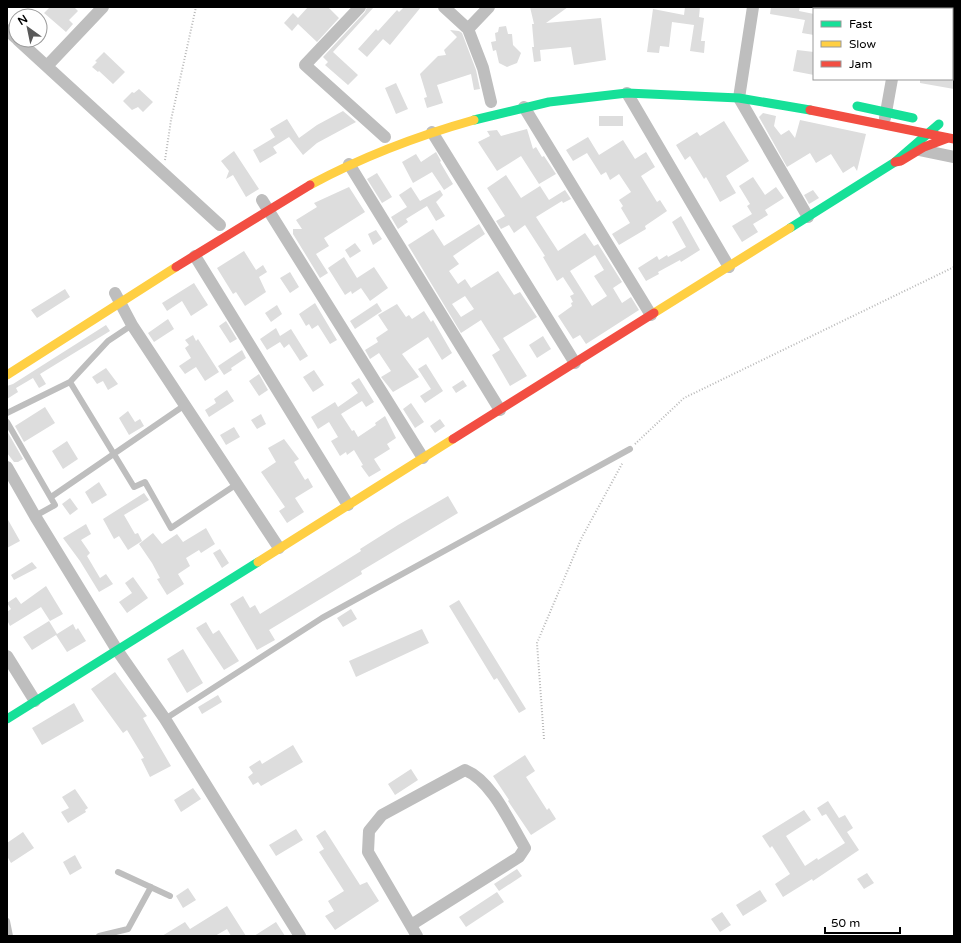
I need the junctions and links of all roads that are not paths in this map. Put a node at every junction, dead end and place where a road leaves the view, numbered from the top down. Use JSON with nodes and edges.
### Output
{"nodes":[{"id":1,"x":103,"y":7,"type":"edge"},
{"id":2,"x":360,"y":7,"type":"edge"},
{"id":3,"x":444,"y":7,"type":"edge"},
{"id":4,"x":489,"y":7,"type":"edge"},
{"id":5,"x":753,"y":7,"type":"edge"},
{"id":6,"x":468,"y":29,"type":"junction"},
{"id":7,"x":27,"y":48,"type":"edge"},
{"id":8,"x":47,"y":66,"type":"junction"},
{"id":9,"x":892,"y":80,"type":"edge"},
{"id":10,"x":741,"y":89,"type":"junction"},
{"id":11,"x":627,"y":93,"type":"junction"},
{"id":12,"x":491,"y":102,"type":"dead end"},
{"id":13,"x":848,"y":105,"type":"dead end"},
{"id":14,"x":524,"y":107,"type":"junction"},
{"id":15,"x":886,"y":112,"type":"junction"},
{"id":16,"x":883,"y":125,"type":"junction"},
{"id":17,"x":432,"y":132,"type":"junction"},
{"id":18,"x":928,"y":134,"type":"junction"},
{"id":19,"x":385,"y":137,"type":"dead end"},
{"id":20,"x":951,"y":139,"type":"edge"},
{"id":21,"x":919,"y":150,"type":"junction"},
{"id":22,"x":954,"y":157,"type":"edge"},
{"id":23,"x":895,"y":162,"type":"junction"},
{"id":24,"x":348,"y":164,"type":"junction"},
{"id":25,"x":264,"y":202,"type":"junction"},
{"id":26,"x":808,"y":218,"type":"junction"},
{"id":27,"x":219,"y":226,"type":"dead end"},
{"id":28,"x":195,"y":256,"type":"junction"},
{"id":29,"x":729,"y":267,"type":"junction"},
{"id":30,"x":116,"y":296,"type":"junction"},
{"id":31,"x":651,"y":315,"type":"junction"},
{"id":32,"x":132,"y":325,"type":"junction"},
{"id":33,"x":575,"y":363,"type":"junction"},
{"id":34,"x":7,"y":375,"type":"edge"},
{"id":35,"x":70,"y":382,"type":"junction"},
{"id":36,"x":184,"y":405,"type":"junction"},
{"id":37,"x":500,"y":410,"type":"junction"},
{"id":38,"x":7,"y":413,"type":"edge"},
{"id":39,"x":7,"y":422,"type":"edge"},
{"id":40,"x":630,"y":449,"type":"road end"},
{"id":41,"x":113,"y":454,"type":"junction"},
{"id":42,"x":423,"y":458,"type":"junction"},
{"id":43,"x":7,"y":467,"type":"edge"},
{"id":44,"x":237,"y":484,"type":"junction"},
{"id":45,"x":51,"y":497,"type":"junction"},
{"id":46,"x":348,"y":505,"type":"junction"},
{"id":47,"x":35,"y":516,"type":"junction"},
{"id":48,"x":279,"y":548,"type":"junction"},
{"id":49,"x":117,"y":650,"type":"junction"},
{"id":50,"x":7,"y":656,"type":"edge"},
{"id":51,"x":35,"y":701,"type":"junction"},
{"id":52,"x":7,"y":719,"type":"edge"},
{"id":53,"x":165,"y":719,"type":"junction"},
{"id":54,"x":118,"y":872,"type":"dead end"},
{"id":55,"x":151,"y":887,"type":"junction"},
{"id":56,"x":170,"y":896,"type":"dead end"},
{"id":57,"x":7,"y":921,"type":"edge"},
{"id":58,"x":411,"y":925,"type":"junction"},
{"id":59,"x":10,"y":936,"type":"edge"},
{"id":60,"x":100,"y":936,"type":"edge"},
{"id":61,"x":300,"y":936,"type":"edge"},
{"id":62,"x":417,"y":936,"type":"edge"}],
"edges":[{"from":1,"to":8,"type":"street"},
{"from":2,"to":19,"type":"street"},
{"from":3,"to":6,"type":"street"},
{"from":4,"to":6,"type":"street"},
{"from":5,"to":10,"type":"street"},
{"from":6,"to":12,"type":"street"},
{"from":7,"to":8,"type":"street"},
{"from":8,"to":27,"type":"street"},
{"from":9,"to":15,"type":"street"},
{"from":10,"to":11,"type":"main road"},
{"from":10,"to":16,"type":"main road"},
{"from":10,"to":26,"type":"street"},
{"from":11,"to":14,"type":"main road"},
{"from":11,"to":29,"type":"street"},
{"from":13,"to":15,"type":"main road"},
{"from":14,"to":17,"type":"main road"},
{"from":14,"to":31,"type":"street"},
{"from":15,"to":16,"type":"street"},
{"from":15,"to":18,"type":"main road"},
{"from":16,"to":18,"type":"main road"},
{"from":17,"to":24,"type":"main road"},
{"from":17,"to":33,"type":"street"},
{"from":18,"to":20,"type":"main road"},
{"from":18,"to":23,"type":"main road"},
{"from":20,"to":21,"type":"main road"},
{"from":21,"to":22,"type":"street"},
{"from":21,"to":23,"type":"main road"},
{"from":23,"to":26,"type":"main road"},
{"from":24,"to":25,"type":"main road"},
{"from":24,"to":37,"type":"street"},
{"from":25,"to":28,"type":"main road"},
{"from":25,"to":42,"type":"street"},
{"from":26,"to":29,"type":"main road"},
{"from":28,"to":30,"type":"main road"},
{"from":28,"to":46,"type":"street"},
{"from":29,"to":31,"type":"main road"},
{"from":30,"to":32,"type":"street"},
{"from":30,"to":34,"type":"main road"},
{"from":31,"to":33,"type":"main road"},
{"from":32,"to":35,"type":"lane"},
{"from":32,"to":36,"type":"street"},
{"from":33,"to":37,"type":"main road"},
{"from":35,"to":38,"type":"lane"},
{"from":35,"to":41,"type":"lane"},
{"from":36,"to":41,"type":"lane"},
{"from":36,"to":44,"type":"street"},
{"from":37,"to":42,"type":"main road"},
{"from":39,"to":45,"type":"lane"},
{"from":40,"to":53,"type":"lane"},
{"from":41,"to":44,"type":"lane"},
{"from":41,"to":45,"type":"lane"},
{"from":42,"to":46,"type":"main road"},
{"from":43,"to":47,"type":"street"},
{"from":44,"to":48,"type":"street"},
{"from":45,"to":47,"type":"lane"},
{"from":46,"to":48,"type":"main road"},
{"from":47,"to":49,"type":"street"},
{"from":48,"to":49,"type":"main road"},
{"from":49,"to":51,"type":"main road"},
{"from":49,"to":53,"type":"street"},
{"from":50,"to":51,"type":"street"},
{"from":51,"to":52,"type":"main road"},
{"from":53,"to":61,"type":"street"},
{"from":54,"to":55,"type":"lane"},
{"from":55,"to":56,"type":"lane"},
{"from":55,"to":60,"type":"lane"},
{"from":57,"to":59,"type":"lane"},
{"from":58,"to":58,"type":"street"},
{"from":58,"to":62,"type":"street"}]}
